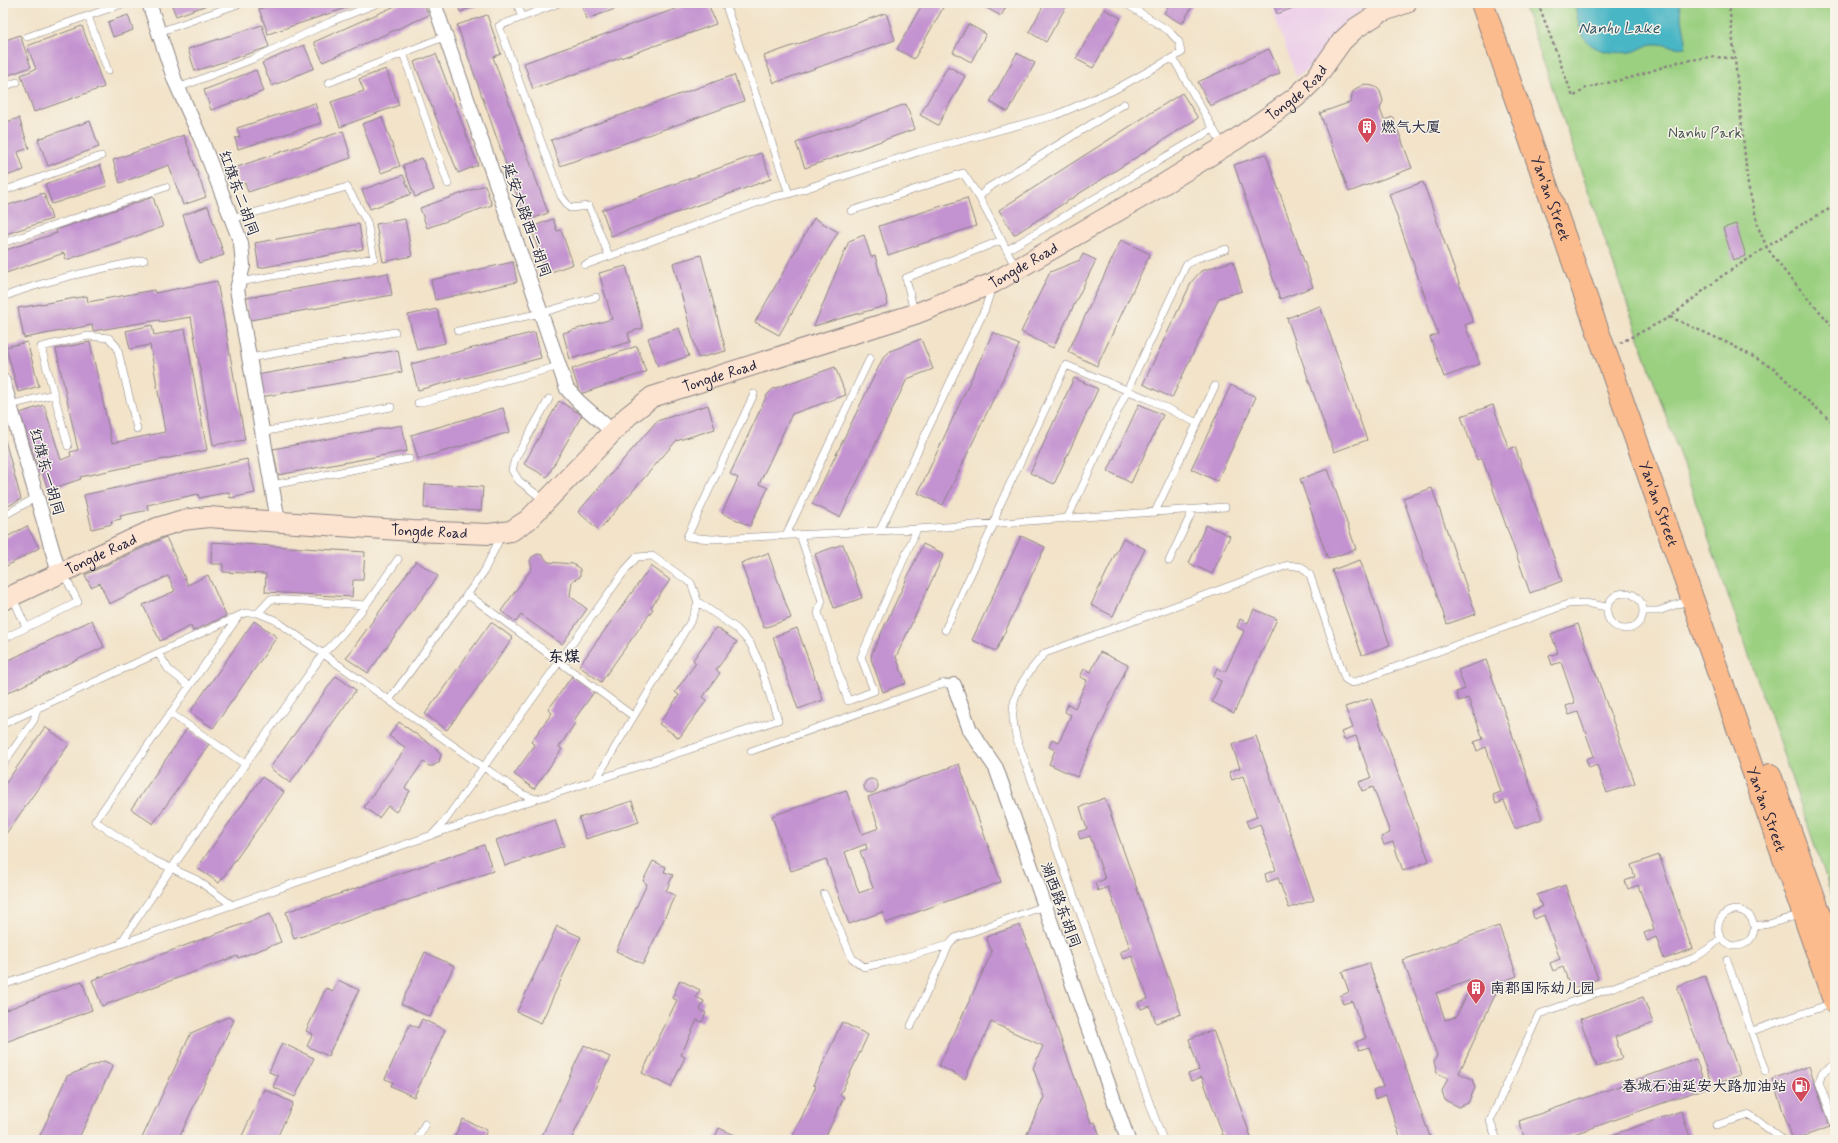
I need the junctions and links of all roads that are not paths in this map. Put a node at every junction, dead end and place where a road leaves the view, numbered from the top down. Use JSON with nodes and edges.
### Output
{"nodes":[{"id":1,"x":125,"y":3,"type":"edge"},
{"id":2,"x":149,"y":3,"type":"edge"},
{"id":3,"x":241,"y":3,"type":"edge"},
{"id":4,"x":378,"y":3,"type":"edge"},
{"id":5,"x":434,"y":3,"type":"edge"},
{"id":6,"x":517,"y":3,"type":"edge"},
{"id":7,"x":559,"y":3,"type":"edge"},
{"id":8,"x":725,"y":3,"type":"edge"},
{"id":9,"x":1125,"y":3,"type":"edge"},
{"id":10,"x":1406,"y":3,"type":"edge"},
{"id":11,"x":1482,"y":3,"type":"edge"},
{"id":12,"x":1497,"y":3,"type":"edge"},
{"id":13,"x":88,"y":16,"type":"junction"},
{"id":14,"x":522,"y":16,"type":"junction"},
{"id":15,"x":159,"y":32,"type":"junction"},
{"id":16,"x":446,"y":36,"type":"junction"},
{"id":17,"x":27,"y":37,"type":"dead end"},
{"id":18,"x":403,"y":53,"type":"junction"},
{"id":19,"x":1173,"y":58,"type":"junction"},
{"id":20,"x":108,"y":71,"type":"dead end"},
{"id":21,"x":17,"y":82,"type":"dead end"},
{"id":22,"x":328,"y":82,"type":"dead end"},
{"id":23,"x":3,"y":87,"type":"edge"},
{"id":24,"x":178,"y":88,"type":"junction"},
{"id":25,"x":1124,"y":104,"type":"dead end"},
{"id":26,"x":1213,"y":129,"type":"junction"},
{"id":27,"x":1224,"y":147,"type":"junction"},
{"id":28,"x":101,"y":156,"type":"dead end"},
{"id":29,"x":448,"y":184,"type":"dead end"},
{"id":30,"x":166,"y":187,"type":"dead end"},
{"id":31,"x":3,"y":191,"type":"edge"},
{"id":32,"x":789,"y":194,"type":"junction"},
{"id":33,"x":979,"y":197,"type":"junction"},
{"id":34,"x":851,"y":211,"type":"dead end"},
{"id":35,"x":231,"y":218,"type":"junction"},
{"id":36,"x":1002,"y":240,"type":"junction"},
{"id":37,"x":3,"y":243,"type":"edge"},
{"id":38,"x":1226,"y":249,"type":"dead end"},
{"id":39,"x":1007,"y":250,"type":"junction"},
{"id":40,"x":609,"y":256,"type":"junction"},
{"id":41,"x":144,"y":260,"type":"dead end"},
{"id":42,"x":585,"y":265,"type":"dead end"},
{"id":43,"x":1017,"y":270,"type":"junction"},
{"id":44,"x":239,"y":282,"type":"junction"},
{"id":45,"x":993,"y":283,"type":"junction"},
{"id":46,"x":3,"y":297,"type":"edge"},
{"id":47,"x":596,"y":297,"type":"dead end"},
{"id":48,"x":541,"y":313,"type":"junction"},
{"id":49,"x":915,"y":314,"type":"junction"},
{"id":50,"x":458,"y":331,"type":"dead end"},
{"id":51,"x":395,"y":332,"type":"dead end"},
{"id":52,"x":249,"y":358,"type":"junction"},
{"id":53,"x":870,"y":358,"type":"dead end"},
{"id":54,"x":560,"y":366,"type":"junction"},
{"id":55,"x":3,"y":381,"type":"edge"},
{"id":56,"x":1215,"y":386,"type":"dead end"},
{"id":57,"x":1126,"y":391,"type":"junction"},
{"id":58,"x":54,"y":394,"type":"junction"},
{"id":59,"x":754,"y":394,"type":"dead end"},
{"id":60,"x":549,"y":399,"type":"dead end"},
{"id":61,"x":418,"y":403,"type":"dead end"},
{"id":62,"x":10,"y":406,"type":"junction"},
{"id":63,"x":391,"y":407,"type":"dead end"},
{"id":64,"x":1197,"y":423,"type":"junction"},
{"id":65,"x":137,"y":429,"type":"dead end"},
{"id":66,"x":262,"y":432,"type":"junction"},
{"id":67,"x":613,"y":432,"type":"junction"},
{"id":68,"x":68,"y":446,"type":"dead end"},
{"id":69,"x":409,"y":458,"type":"dead end"},
{"id":70,"x":272,"y":485,"type":"junction"},
{"id":71,"x":37,"y":497,"type":"junction"},
{"id":72,"x":546,"y":502,"type":"junction"},
{"id":73,"x":1225,"y":507,"type":"dead end"},
{"id":74,"x":1193,"y":510,"type":"junction"},
{"id":75,"x":1155,"y":512,"type":"junction"},
{"id":76,"x":3,"y":516,"type":"edge"},
{"id":77,"x":1067,"y":519,"type":"junction"},
{"id":78,"x":278,"y":521,"type":"junction"},
{"id":79,"x":994,"y":524,"type":"junction"},
{"id":80,"x":917,"y":529,"type":"junction"},
{"id":81,"x":880,"y":530,"type":"junction"},
{"id":82,"x":503,"y":532,"type":"junction"},
{"id":83,"x":800,"y":534,"type":"junction"},
{"id":84,"x":786,"y":535,"type":"junction"},
{"id":85,"x":398,"y":559,"type":"dead end"},
{"id":86,"x":1169,"y":561,"type":"dead end"},
{"id":87,"x":59,"y":573,"type":"junction"},
{"id":88,"x":468,"y":594,"type":"junction"},
{"id":89,"x":7,"y":598,"type":"edge"},
{"id":90,"x":1692,"y":599,"type":"junction"},
{"id":91,"x":698,"y":602,"type":"junction"},
{"id":92,"x":366,"y":606,"type":"junction"},
{"id":93,"x":1607,"y":607,"type":"junction"},
{"id":94,"x":1644,"y":611,"type":"junction"},
{"id":95,"x":258,"y":613,"type":"junction"},
{"id":96,"x":238,"y":617,"type":"junction"},
{"id":97,"x":26,"y":627,"type":"junction"},
{"id":98,"x":945,"y":630,"type":"dead end"},
{"id":99,"x":3,"y":639,"type":"edge"},
{"id":100,"x":158,"y":653,"type":"junction"},
{"id":101,"x":323,"y":654,"type":"junction"},
{"id":102,"x":560,"y":661,"type":"junction"},
{"id":103,"x":189,"y":686,"type":"junction"},
{"id":104,"x":954,"y":686,"type":"joint"},
{"id":105,"x":389,"y":700,"type":"junction"},
{"id":106,"x":37,"y":709,"type":"junction"},
{"id":107,"x":170,"y":713,"type":"junction"},
{"id":108,"x":634,"y":716,"type":"junction"},
{"id":109,"x":3,"y":724,"type":"edge"},
{"id":110,"x":752,"y":751,"type":"dead end"},
{"id":111,"x":3,"y":764,"type":"edge"},
{"id":112,"x":245,"y":764,"type":"junction"},
{"id":113,"x":483,"y":767,"type":"junction"},
{"id":114,"x":595,"y":781,"type":"junction"},
{"id":115,"x":536,"y":799,"type":"junction"},
{"id":116,"x":432,"y":835,"type":"junction"},
{"id":117,"x":171,"y":869,"type":"junction"},
{"id":118,"x":824,"y":894,"type":"dead end"},
{"id":119,"x":232,"y":905,"type":"junction"},
{"id":120,"x":1044,"y":906,"type":"junction"},
{"id":121,"x":1803,"y":913,"type":"junction"},
{"id":122,"x":1754,"y":926,"type":"junction"},
{"id":123,"x":1721,"y":938,"type":"junction"},
{"id":124,"x":120,"y":944,"type":"junction"},
{"id":125,"x":949,"y":945,"type":"junction"},
{"id":126,"x":1835,"y":956,"type":"edge"},
{"id":127,"x":1727,"y":960,"type":"dead end"},
{"id":128,"x":3,"y":985,"type":"edge"},
{"id":129,"x":1835,"y":1003,"type":"edge"},
{"id":130,"x":911,"y":1026,"type":"dead end"},
{"id":131,"x":1752,"y":1031,"type":"junction"},
{"id":132,"x":1835,"y":1064,"type":"edge"},
{"id":133,"x":1765,"y":1071,"type":"dead end"},
{"id":134,"x":425,"y":1124,"type":"dead end"},
{"id":135,"x":1716,"y":1125,"type":"dead end"},
{"id":136,"x":1835,"y":1126,"type":"edge"},
{"id":137,"x":417,"y":1140,"type":"edge"},
{"id":138,"x":1128,"y":1140,"type":"edge"},
{"id":139,"x":1163,"y":1140,"type":"edge"},
{"id":140,"x":1497,"y":1140,"type":"edge"},
{"id":141,"x":1783,"y":1140,"type":"edge"}],
"edges":[{"from":1,"to":13,"type":"lane"},
{"from":2,"to":15,"type":"street","name":"红旗东二胡同"},
{"from":3,"to":15,"type":"lane"},
{"from":4,"to":24,"type":"lane"},
{"from":5,"to":16,"type":"street","name":"延安大路西二胡同"},
{"from":6,"to":14,"type":"lane"},
{"from":7,"to":14,"type":"lane"},
{"from":8,"to":32,"type":"lane"},
{"from":9,"to":19,"type":"lane"},
{"from":10,"to":27,"type":"street","name":"Tongde Road"},
{"from":11,"to":90,"type":"main road","name":"Yan'an Street"},
{"from":12,"to":126,"type":"main road","name":"Yan'an Street"},
{"from":13,"to":17,"type":"lane"},
{"from":13,"to":20,"type":"lane"},
{"from":14,"to":40,"type":"lane"},
{"from":15,"to":24,"type":"street","name":"红旗东二胡同"},
{"from":16,"to":18,"type":"lane"},
{"from":16,"to":48,"type":"street","name":"延安大路西二胡同"},
{"from":18,"to":22,"type":"lane"},
{"from":18,"to":29,"type":"lane"},
{"from":19,"to":26,"type":"lane"},
{"from":19,"to":32,"type":"lane"},
{"from":21,"to":23,"type":"lane"},
{"from":24,"to":35,"type":"street","name":"红旗东二胡同"},
{"from":25,"to":33,"type":"lane"},
{"from":26,"to":27,"type":"lane"},
{"from":26,"to":39,"type":"lane"},
{"from":27,"to":43,"type":"street","name":"Tongde Road"},
{"from":28,"to":31,"type":"lane"},
{"from":30,"to":37,"type":"lane"},
{"from":32,"to":40,"type":"lane"},
{"from":33,"to":34,"type":"lane"},
{"from":33,"to":36,"type":"lane"},
{"from":35,"to":44,"type":"street","name":"红旗东二胡同"},
{"from":35,"to":44,"type":"lane"},
{"from":36,"to":39,"type":"lane"},
{"from":36,"to":49,"type":"lane"},
{"from":38,"to":57,"type":"lane"},
{"from":39,"to":43,"type":"lane"},
{"from":40,"to":42,"type":"lane"},
{"from":41,"to":46,"type":"lane"},
{"from":43,"to":45,"type":"street","name":"Tongde Road"},
{"from":44,"to":52,"type":"street","name":"红旗东二胡同"},
{"from":45,"to":49,"type":"street","name":"Tongde Road"},
{"from":45,"to":81,"type":"lane"},
{"from":47,"to":48,"type":"lane"},
{"from":48,"to":50,"type":"lane"},
{"from":48,"to":54,"type":"street","name":"延安大路西二胡同"},
{"from":49,"to":67,"type":"street","name":"Tongde Road"},
{"from":51,"to":52,"type":"lane"},
{"from":52,"to":66,"type":"street","name":"红旗东二胡同"},
{"from":53,"to":84,"type":"lane"},
{"from":54,"to":61,"type":"lane"},
{"from":54,"to":67,"type":"street","name":"延安大路西二胡同"},
{"from":55,"to":62,"type":"street","name":"红旗东一胡同"},
{"from":56,"to":64,"type":"lane"},
{"from":57,"to":64,"type":"lane"},
{"from":57,"to":77,"type":"lane"},
{"from":57,"to":79,"type":"lane"},
{"from":58,"to":62,"type":"lane"},
{"from":58,"to":65,"type":"lane"},
{"from":58,"to":68,"type":"lane"},
{"from":59,"to":84,"type":"lane"},
{"from":60,"to":72,"type":"lane"},
{"from":62,"to":71,"type":"street","name":"红旗东一胡同"},
{"from":63,"to":66,"type":"lane"},
{"from":64,"to":75,"type":"lane"},
{"from":66,"to":70,"type":"street","name":"红旗东二胡同"},
{"from":67,"to":72,"type":"street","name":"Tongde Road"},
{"from":69,"to":70,"type":"lane"},
{"from":70,"to":78,"type":"street","name":"红旗东二胡同"},
{"from":71,"to":76,"type":"lane"},
{"from":71,"to":87,"type":"street","name":"红旗东一胡同"},
{"from":72,"to":82,"type":"street","name":"Tongde Road"},
{"from":73,"to":74,"type":"lane"},
{"from":74,"to":75,"type":"lane"},
{"from":74,"to":86,"type":"lane"},
{"from":75,"to":77,"type":"lane"},
{"from":77,"to":79,"type":"lane"},
{"from":78,"to":82,"type":"street","name":"Tongde Road"},
{"from":78,"to":87,"type":"street","name":"Tongde Road"},
{"from":79,"to":80,"type":"lane"},
{"from":79,"to":98,"type":"lane"},
{"from":80,"to":81,"type":"lane"},
{"from":80,"to":83,"type":"lane"},
{"from":81,"to":83,"type":"lane"},
{"from":82,"to":88,"type":"lane"},
{"from":83,"to":84,"type":"lane"},
{"from":85,"to":92,"type":"lane"},
{"from":87,"to":89,"type":"street","name":"Tongde Road"},
{"from":87,"to":97,"type":"lane"},
{"from":88,"to":102,"type":"lane"},
{"from":88,"to":105,"type":"lane"},
{"from":89,"to":97,"type":"lane"},
{"from":90,"to":94,"type":"lane"},
{"from":90,"to":121,"type":"main road","name":"Yan'an Street"},
{"from":91,"to":102,"type":"lane"},
{"from":91,"to":108,"type":"lane"},
{"from":91,"to":114,"type":"lane"},
{"from":92,"to":95,"type":"lane"},
{"from":92,"to":101,"type":"lane"},
{"from":93,"to":94,"type":"lane"},
{"from":93,"to":94,"type":"lane"},
{"from":93,"to":139,"type":"lane"},
{"from":95,"to":96,"type":"lane"},
{"from":95,"to":101,"type":"lane"},
{"from":96,"to":100,"type":"lane"},
{"from":96,"to":103,"type":"lane"},
{"from":97,"to":99,"type":"lane"},
{"from":100,"to":103,"type":"lane"},
{"from":100,"to":106,"type":"lane"},
{"from":101,"to":105,"type":"lane"},
{"from":101,"to":112,"type":"lane"},
{"from":102,"to":108,"type":"lane"},
{"from":102,"to":113,"type":"lane"},
{"from":103,"to":107,"type":"lane"},
{"from":104,"to":110,"type":"lane"},
{"from":104,"to":120,"type":"street","name":"湖西路东胡同"},
{"from":105,"to":113,"type":"lane"},
{"from":106,"to":109,"type":"lane"},
{"from":106,"to":111,"type":"lane"},
{"from":107,"to":112,"type":"lane"},
{"from":107,"to":117,"type":"lane"},
{"from":108,"to":114,"type":"lane"},
{"from":112,"to":117,"type":"lane"},
{"from":113,"to":115,"type":"lane"},
{"from":113,"to":116,"type":"lane"},
{"from":114,"to":115,"type":"lane"},
{"from":115,"to":116,"type":"lane"},
{"from":116,"to":119,"type":"lane"},
{"from":117,"to":119,"type":"lane"},
{"from":117,"to":124,"type":"lane"},
{"from":118,"to":125,"type":"lane"},
{"from":119,"to":124,"type":"lane"},
{"from":120,"to":125,"type":"lane"},
{"from":120,"to":138,"type":"street","name":"湖西路东胡同"},
{"from":121,"to":122,"type":"lane"},
{"from":121,"to":129,"type":"main road","name":"Yan'an Street"},
{"from":122,"to":123,"type":"lane"},
{"from":122,"to":123,"type":"lane"},
{"from":123,"to":140,"type":"lane"},
{"from":124,"to":128,"type":"lane"},
{"from":125,"to":130,"type":"lane"},
{"from":127,"to":131,"type":"lane"},
{"from":129,"to":131,"type":"lane"},
{"from":131,"to":133,"type":"lane"},
{"from":132,"to":136,"type":"lane"},
{"from":134,"to":137,"type":"lane"},
{"from":135,"to":141,"type":"lane"}]}
